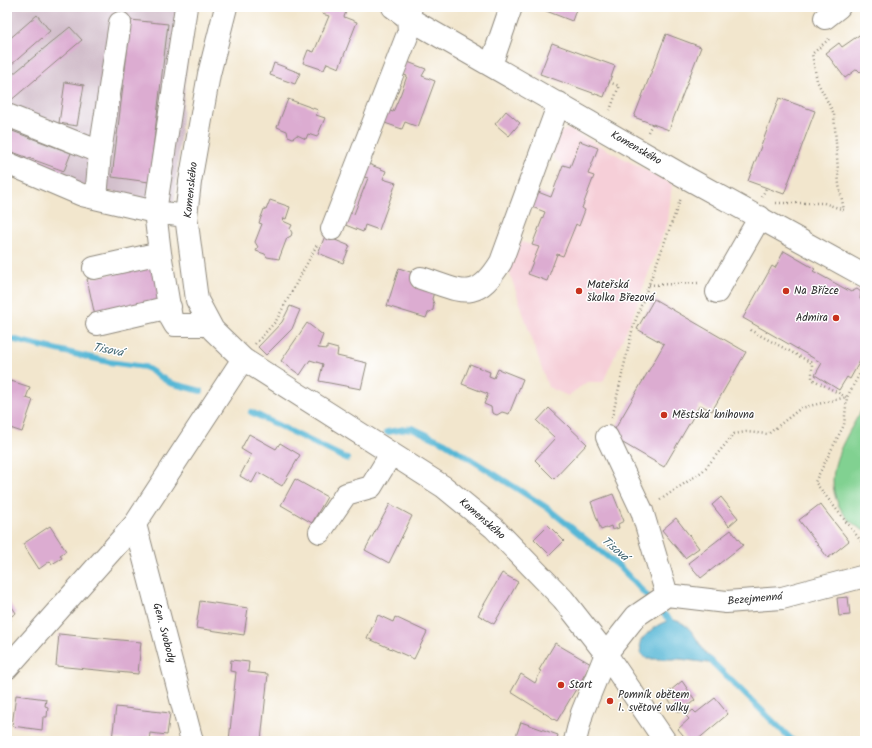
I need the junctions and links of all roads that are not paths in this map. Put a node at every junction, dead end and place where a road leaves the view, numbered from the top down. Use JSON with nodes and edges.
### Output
{"nodes":[{"id":1,"x":186,"y":7,"type":"edge"},
{"id":2,"x":226,"y":7,"type":"edge"},
{"id":3,"x":511,"y":7,"type":"edge"},
{"id":4,"x":404,"y":11,"type":"edge"},
{"id":5,"x":120,"y":23,"type":"dead end"},
{"id":6,"x":491,"y":65,"type":"junction"},
{"id":7,"x":559,"y":103,"type":"junction"},
{"id":8,"x":7,"y":115,"type":"edge"},
{"id":9,"x":100,"y":152,"type":"junction"},
{"id":10,"x":7,"y":163,"type":"edge"},
{"id":11,"x":96,"y":198,"type":"junction"},
{"id":12,"x":155,"y":212,"type":"junction"},
{"id":13,"x":186,"y":216,"type":"junction"},
{"id":14,"x":760,"y":217,"type":"junction"},
{"id":15,"x":332,"y":229,"type":"road end"},
{"id":16,"x":160,"y":253,"type":"junction"},
{"id":17,"x":94,"y":268,"type":"dead end"},
{"id":18,"x":858,"y":272,"type":"edge"},
{"id":19,"x":421,"y":278,"type":"dead end"},
{"id":20,"x":717,"y":292,"type":"road end"},
{"id":21,"x":170,"y":307,"type":"junction"},
{"id":22,"x":97,"y":324,"type":"dead end"},
{"id":23,"x":210,"y":325,"type":"junction"},
{"id":24,"x":243,"y":359,"type":"junction"},
{"id":25,"x":607,"y":438,"type":"road end"},
{"id":26,"x":391,"y":454,"type":"junction"},
{"id":27,"x":135,"y":524,"type":"junction"},
{"id":28,"x":320,"y":532,"type":"dead end"},
{"id":29,"x":865,"y":576,"type":"edge"},
{"id":30,"x":667,"y":596,"type":"junction"},
{"id":31,"x":606,"y":654,"type":"junction"},
{"id":32,"x":7,"y":668,"type":"edge"},
{"id":33,"x":192,"y":741,"type":"edge"},
{"id":34,"x":575,"y":741,"type":"edge"},
{"id":35,"x":665,"y":741,"type":"edge"}],
"edges":[{"from":1,"to":12,"type":"street"},
{"from":2,"to":13,"type":"street","name":"Komenského"},
{"from":3,"to":6,"type":"street"},
{"from":4,"to":6,"type":"street","name":"Komenského"},
{"from":4,"to":15,"type":"street","name":"Komenského"},
{"from":5,"to":9,"type":"street"},
{"from":6,"to":7,"type":"street","name":"Komenského"},
{"from":7,"to":14,"type":"street","name":"Komenského"},
{"from":7,"to":19,"type":"street"},
{"from":8,"to":9,"type":"street"},
{"from":9,"to":11,"type":"street"},
{"from":10,"to":11,"type":"street"},
{"from":11,"to":12,"type":"street"},
{"from":12,"to":13,"type":"street"},
{"from":12,"to":16,"type":"street"},
{"from":13,"to":23,"type":"street","name":"Komenského"},
{"from":14,"to":18,"type":"street","name":"Komenského"},
{"from":14,"to":20,"type":"street"},
{"from":16,"to":17,"type":"street"},
{"from":16,"to":21,"type":"street"},
{"from":21,"to":22,"type":"street"},
{"from":21,"to":23,"type":"street"},
{"from":23,"to":24,"type":"street","name":"Komenského"},
{"from":24,"to":26,"type":"street","name":"Komenského"},
{"from":24,"to":27,"type":"street"},
{"from":25,"to":30,"type":"street"},
{"from":26,"to":28,"type":"street"},
{"from":26,"to":31,"type":"street","name":"Komenského"},
{"from":27,"to":32,"type":"street"},
{"from":27,"to":33,"type":"street","name":"Gen. Svobody"},
{"from":29,"to":30,"type":"street","name":"Bezejmenná"},
{"from":30,"to":31,"type":"street"},
{"from":31,"to":34,"type":"street"},
{"from":31,"to":35,"type":"street","name":"Komenského"}]}
